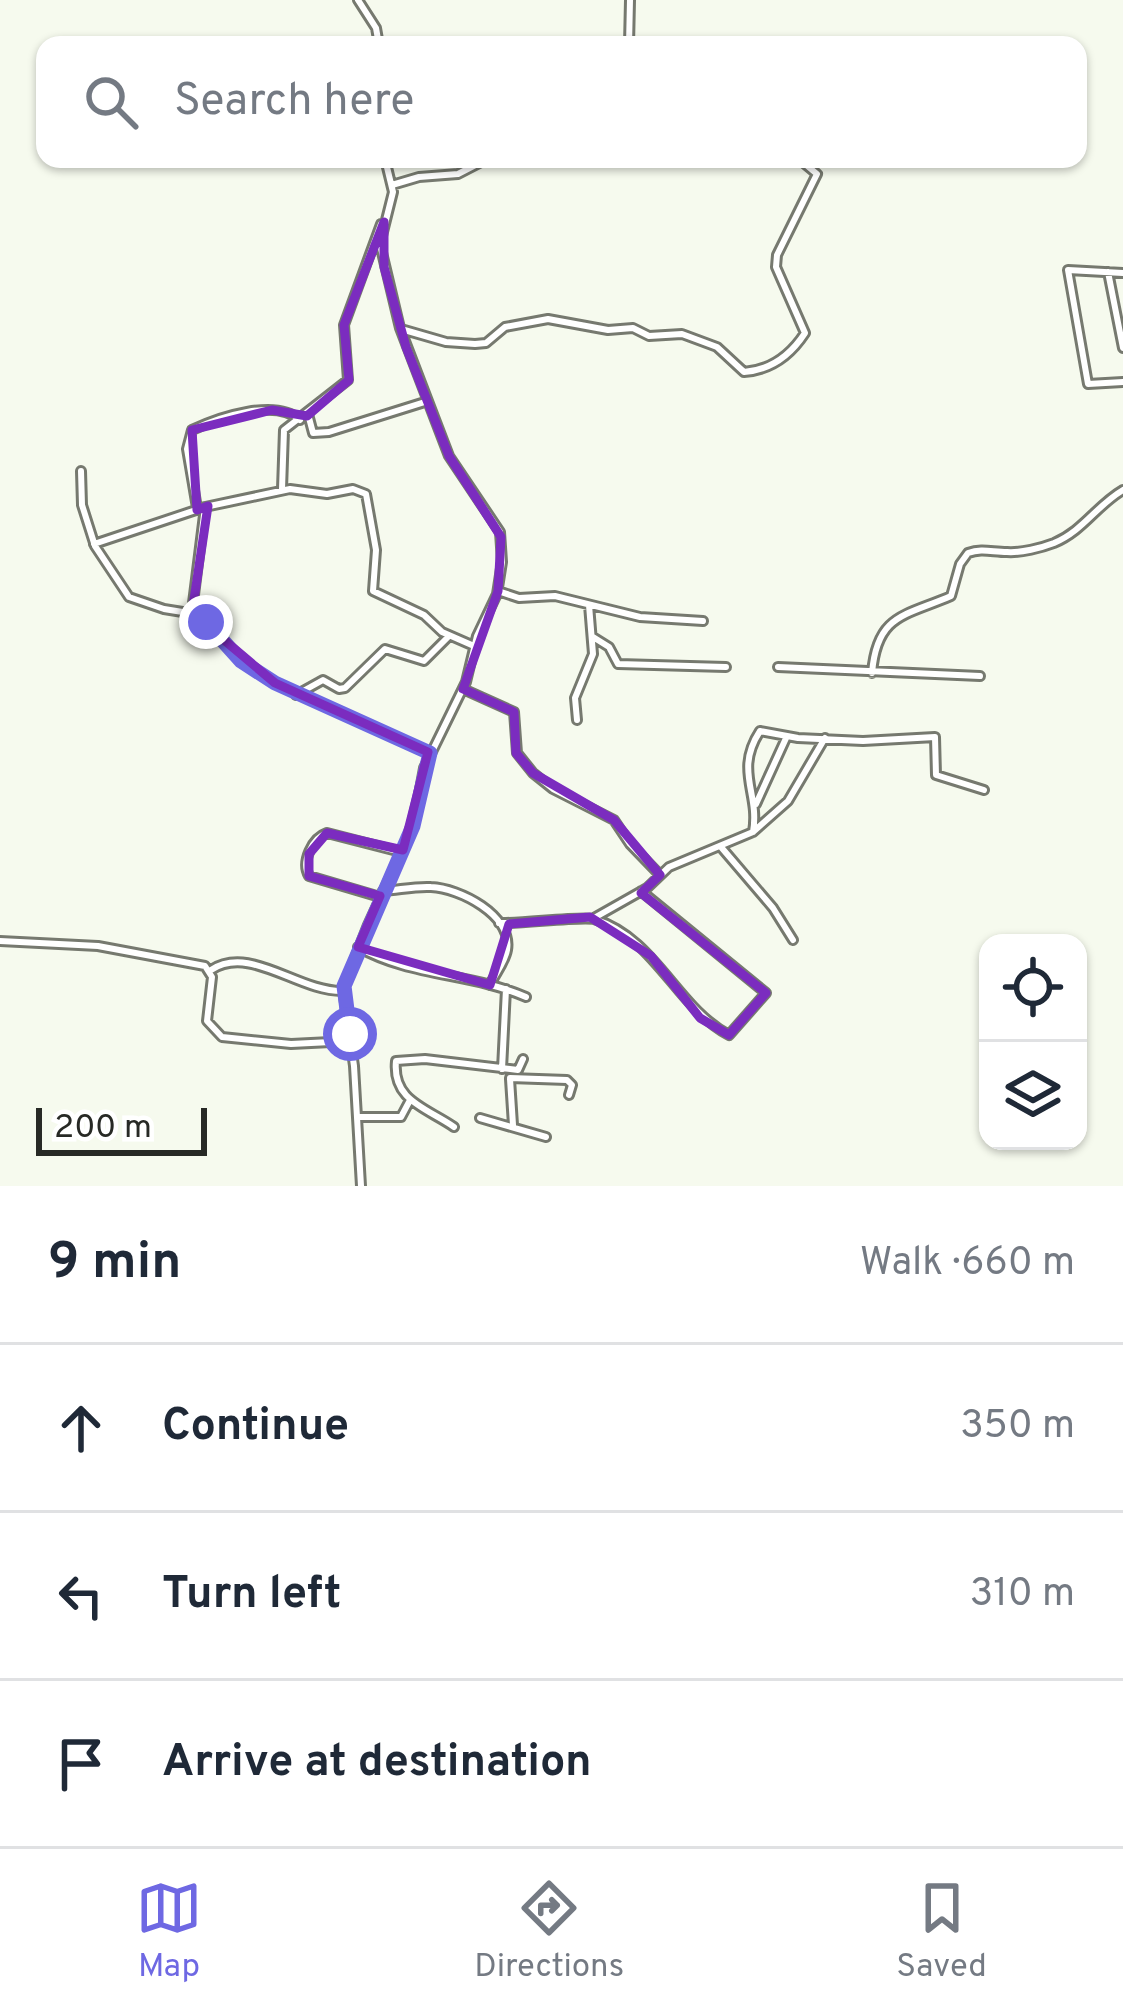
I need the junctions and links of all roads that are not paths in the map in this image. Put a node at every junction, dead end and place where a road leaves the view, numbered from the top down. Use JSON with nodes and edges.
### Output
{"nodes":[{"id":1,"x":358,"y":0,"type":"edge"},
{"id":2,"x":630,"y":0,"type":"edge"},
{"id":3,"x":377,"y":36,"type":"edge"},
{"id":4,"x":629,"y":36,"type":"edge"},
{"id":5,"x":388,"y":168,"type":"edge"},
{"id":6,"x":470,"y":168,"type":"edge"},
{"id":7,"x":810,"y":168,"type":"edge"},
{"id":8,"x":392,"y":185,"type":"junction"},
{"id":9,"x":384,"y":222,"type":"junction"},
{"id":10,"x":1108,"y":272,"type":"junction"},
{"id":11,"x":1123,"y":273,"type":"edge"},
{"id":12,"x":400,"y":329,"type":"junction"},
{"id":13,"x":1123,"y":348,"type":"edge"},
{"id":14,"x":1123,"y":382,"type":"edge"},
{"id":15,"x":428,"y":401,"type":"junction"},
{"id":16,"x":308,"y":414,"type":"junction"},
{"id":17,"x":299,"y":420,"type":"junction"},
{"id":18,"x":81,"y":471,"type":"dead end"},
{"id":19,"x":1123,"y":490,"type":"edge"},
{"id":20,"x":283,"y":491,"type":"junction"},
{"id":21,"x":201,"y":509,"type":"junction"},
{"id":22,"x":94,"y":544,"type":"junction"},
{"id":23,"x":498,"y":591,"type":"junction"},
{"id":24,"x":589,"y":605,"type":"junction"},
{"id":25,"x":192,"y":613,"type":"junction"},
{"id":26,"x":703,"y":621,"type":"dead end"},
{"id":27,"x":449,"y":635,"type":"junction"},
{"id":28,"x":593,"y":637,"type":"junction"},
{"id":29,"x":474,"y":646,"type":"junction"},
{"id":30,"x":726,"y":667,"type":"dead end"},
{"id":31,"x":778,"y":667,"type":"dead end"},
{"id":32,"x":872,"y":673,"type":"junction"},
{"id":33,"x":980,"y":676,"type":"dead end"},
{"id":34,"x":463,"y":689,"type":"junction"},
{"id":35,"x":296,"y":694,"type":"junction"},
{"id":36,"x":577,"y":720,"type":"dead end"},
{"id":37,"x":787,"y":736,"type":"junction"},
{"id":38,"x":825,"y":738,"type":"junction"},
{"id":39,"x":430,"y":753,"type":"junction"},
{"id":40,"x":984,"y":790,"type":"dead end"},
{"id":41,"x":755,"y":805,"type":"junction"},
{"id":42,"x":753,"y":832,"type":"junction"},
{"id":43,"x":721,"y":847,"type":"junction"},
{"id":44,"x":401,"y":852,"type":"junction"},
{"id":45,"x":660,"y":875,"type":"junction"},
{"id":46,"x":641,"y":890,"type":"junction"},
{"id":47,"x":381,"y":894,"type":"junction"},
{"id":48,"x":592,"y":919,"type":"junction"},
{"id":49,"x":499,"y":923,"type":"junction"},
{"id":50,"x":793,"y":940,"type":"dead end"},
{"id":51,"x":0,"y":941,"type":"edge"},
{"id":52,"x":358,"y":947,"type":"junction"},
{"id":53,"x":211,"y":970,"type":"junction"},
{"id":54,"x":490,"y":985,"type":"junction"},
{"id":55,"x":506,"y":988,"type":"junction"},
{"id":56,"x":343,"y":991,"type":"junction"},
{"id":57,"x":526,"y":997,"type":"dead end"},
{"id":58,"x":351,"y":1041,"type":"junction"},
{"id":59,"x":523,"y":1059,"type":"dead end"},
{"id":60,"x":507,"y":1072,"type":"junction"},
{"id":61,"x":569,"y":1095,"type":"dead end"},
{"id":62,"x":409,"y":1102,"type":"junction"},
{"id":63,"x":358,"y":1117,"type":"junction"},
{"id":64,"x":480,"y":1118,"type":"dead end"},
{"id":65,"x":513,"y":1125,"type":"junction"},
{"id":66,"x":454,"y":1127,"type":"dead end"},
{"id":67,"x":546,"y":1137,"type":"dead end"},
{"id":68,"x":361,"y":1186,"type":"edge"}],
"edges":[{"from":1,"to":3,"type":"street"},
{"from":2,"to":4,"type":"street"},
{"from":5,"to":8,"type":"street"},
{"from":6,"to":8,"type":"street"},
{"from":7,"to":12,"type":"street"},
{"from":8,"to":9,"type":"street"},
{"from":9,"to":12,"type":"street"},
{"from":9,"to":16,"type":"street"},
{"from":10,"to":11,"type":"street"},
{"from":10,"to":13,"type":"street"},
{"from":10,"to":14,"type":"street"},
{"from":12,"to":15,"type":"street"},
{"from":15,"to":16,"type":"street"},
{"from":15,"to":23,"type":"street"},
{"from":16,"to":17,"type":"street"},
{"from":17,"to":20,"type":"street"},
{"from":17,"to":21,"type":"street"},
{"from":18,"to":22,"type":"street"},
{"from":19,"to":32,"type":"street"},
{"from":20,"to":21,"type":"street"},
{"from":20,"to":27,"type":"street"},
{"from":21,"to":22,"type":"street"},
{"from":21,"to":25,"type":"street"},
{"from":22,"to":25,"type":"street"},
{"from":23,"to":24,"type":"street"},
{"from":23,"to":29,"type":"street"},
{"from":24,"to":26,"type":"street"},
{"from":24,"to":28,"type":"street"},
{"from":25,"to":35,"type":"street"},
{"from":27,"to":29,"type":"street"},
{"from":27,"to":35,"type":"street"},
{"from":28,"to":30,"type":"street"},
{"from":28,"to":36,"type":"street"},
{"from":29,"to":34,"type":"street"},
{"from":31,"to":32,"type":"street"},
{"from":32,"to":33,"type":"street"},
{"from":34,"to":39,"type":"street"},
{"from":34,"to":45,"type":"street"},
{"from":35,"to":39,"type":"street"},
{"from":37,"to":38,"type":"street"},
{"from":37,"to":41,"type":"street"},
{"from":37,"to":41,"type":"street"},
{"from":38,"to":40,"type":"street"},
{"from":38,"to":42,"type":"street"},
{"from":39,"to":44,"type":"street"},
{"from":41,"to":42,"type":"street"},
{"from":42,"to":43,"type":"street"},
{"from":43,"to":45,"type":"street"},
{"from":43,"to":50,"type":"street"},
{"from":44,"to":47,"type":"street"},
{"from":44,"to":47,"type":"street"},
{"from":45,"to":46,"type":"street"},
{"from":46,"to":48,"type":"street"},
{"from":46,"to":48,"type":"street"},
{"from":47,"to":49,"type":"street"},
{"from":47,"to":52,"type":"street"},
{"from":48,"to":49,"type":"street"},
{"from":49,"to":54,"type":"street"},
{"from":51,"to":53,"type":"street"},
{"from":52,"to":54,"type":"street"},
{"from":52,"to":56,"type":"street"},
{"from":53,"to":56,"type":"street"},
{"from":53,"to":58,"type":"street"},
{"from":54,"to":55,"type":"street"},
{"from":55,"to":57,"type":"street"},
{"from":55,"to":60,"type":"street"},
{"from":56,"to":58,"type":"street"},
{"from":58,"to":63,"type":"street"},
{"from":59,"to":60,"type":"street"},
{"from":60,"to":61,"type":"street"},
{"from":60,"to":62,"type":"street"},
{"from":60,"to":65,"type":"street"},
{"from":62,"to":63,"type":"street"},
{"from":62,"to":66,"type":"street"},
{"from":63,"to":68,"type":"street"},
{"from":64,"to":65,"type":"street"},
{"from":65,"to":67,"type":"street"}]}
